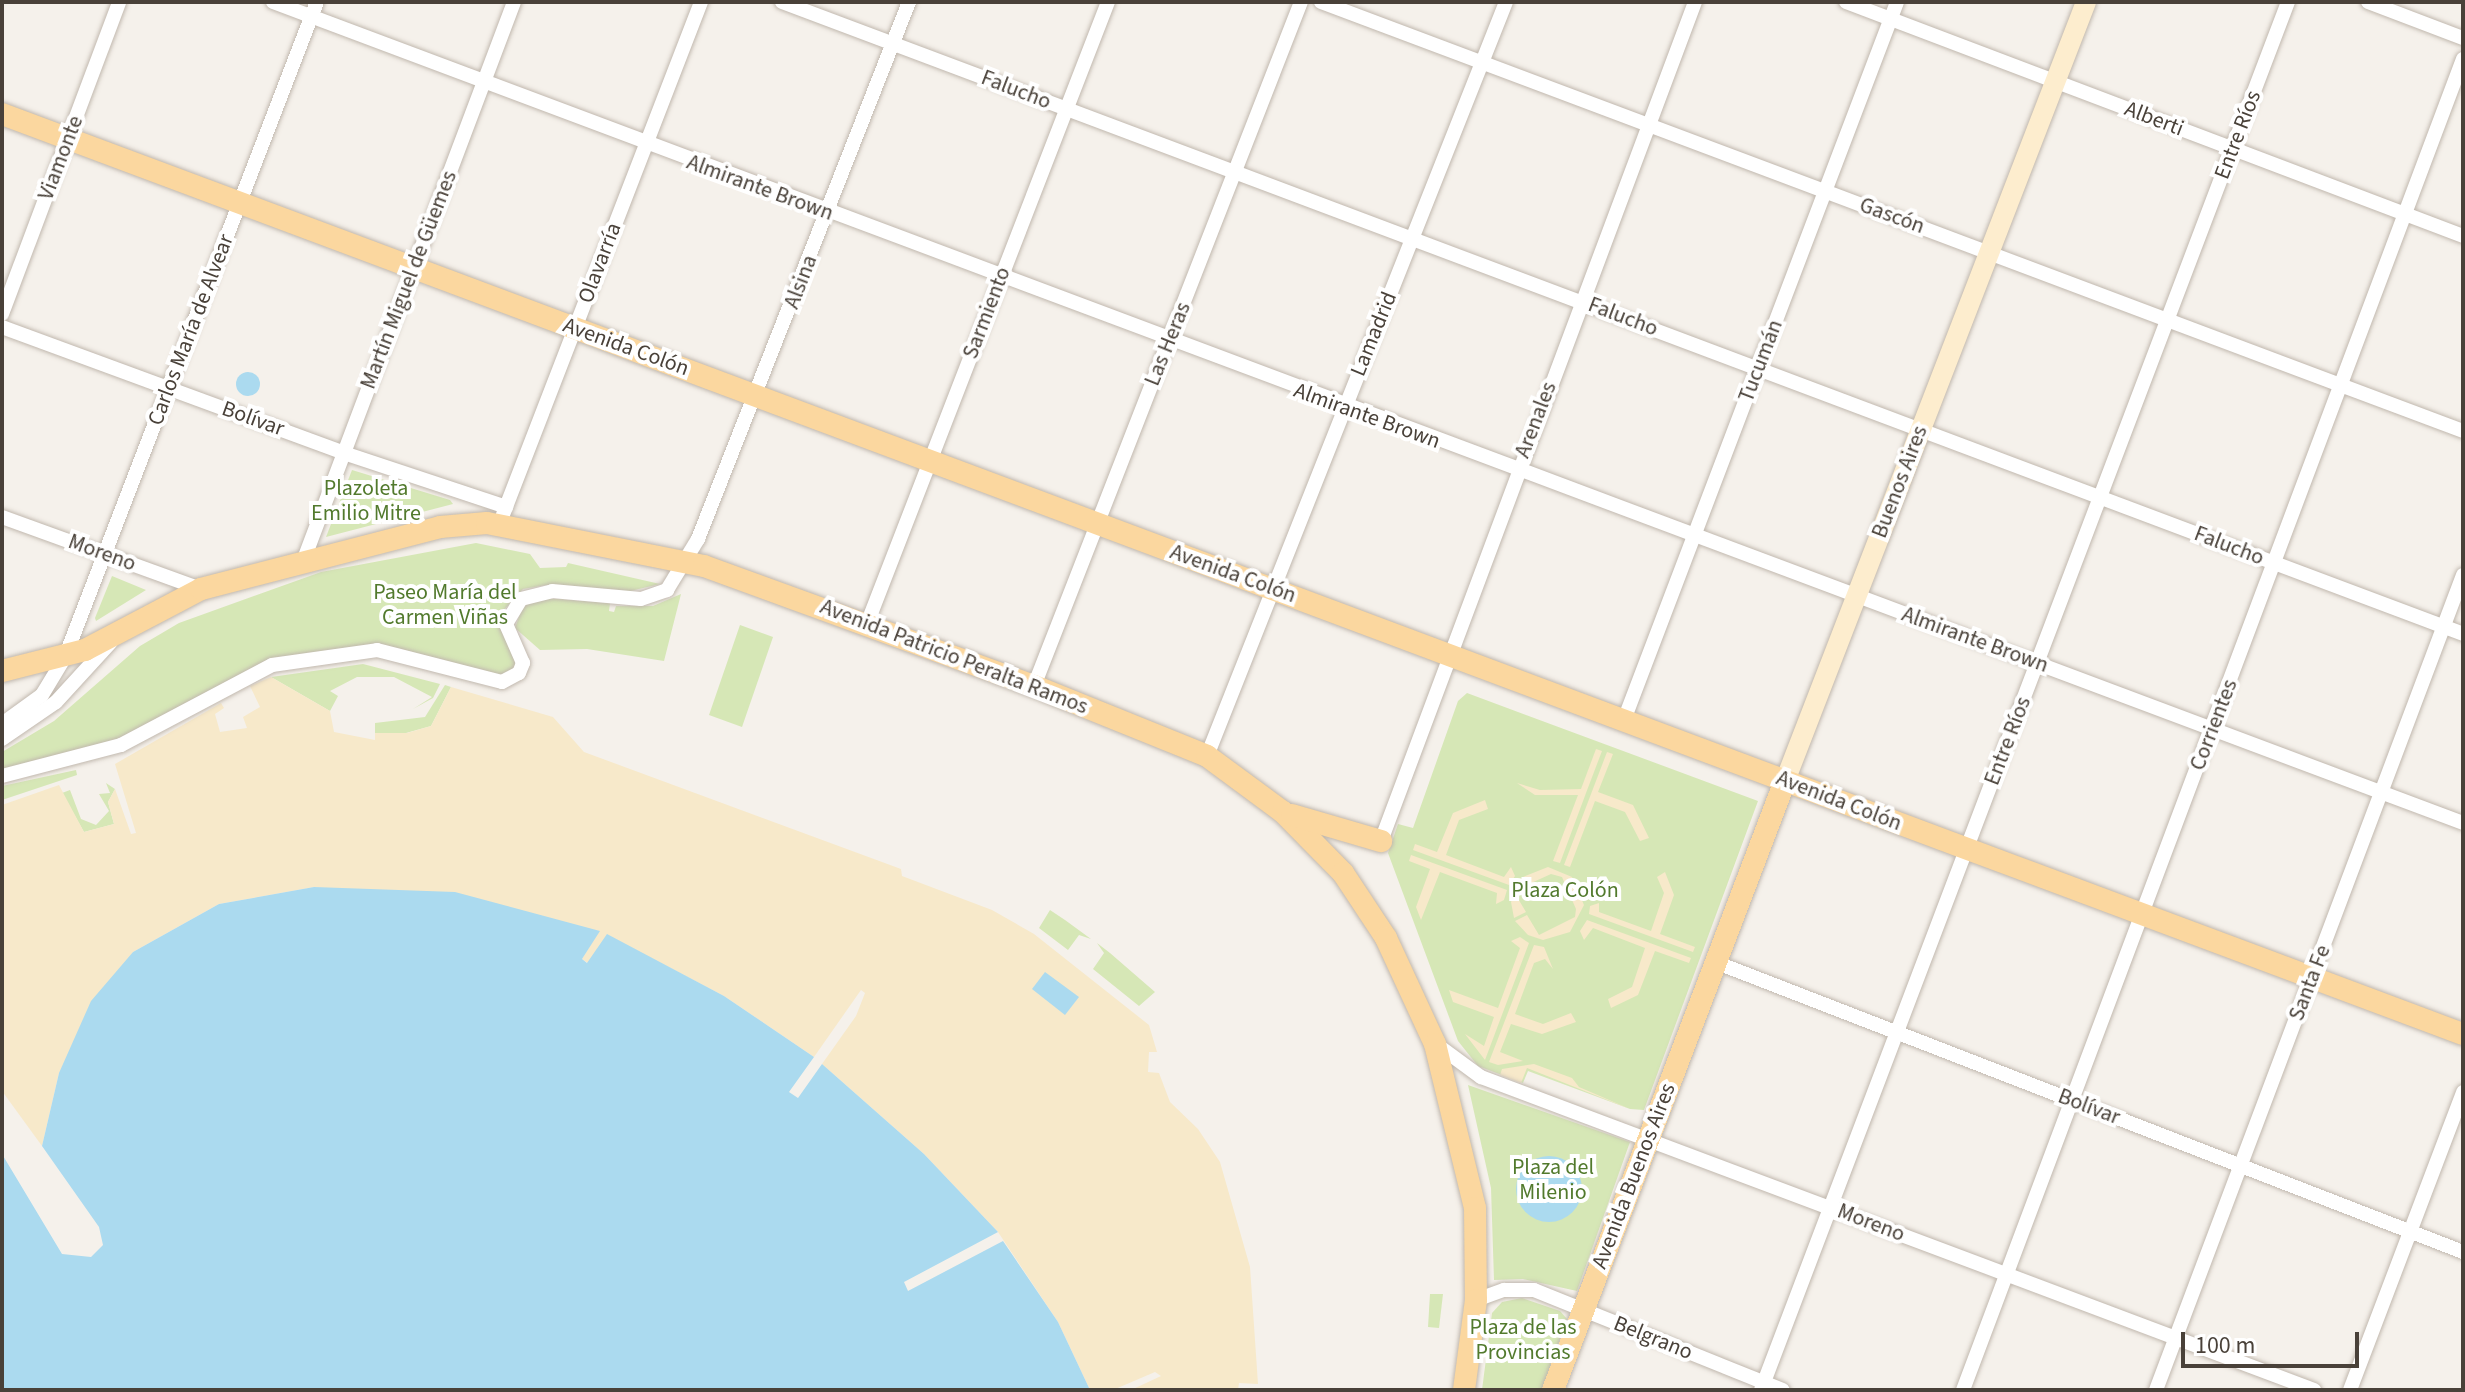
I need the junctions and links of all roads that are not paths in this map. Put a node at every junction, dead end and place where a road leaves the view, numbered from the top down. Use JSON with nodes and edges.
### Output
{"nodes":[{"id":1,"x":119,"y":2,"type":"edge"},
{"id":2,"x":273,"y":2,"type":"edge"},
{"id":3,"x":514,"y":2,"type":"edge"},
{"id":4,"x":701,"y":2,"type":"edge"},
{"id":5,"x":782,"y":2,"type":"edge"},
{"id":6,"x":909,"y":2,"type":"edge"},
{"id":7,"x":1108,"y":2,"type":"edge"},
{"id":8,"x":1301,"y":2,"type":"edge"},
{"id":9,"x":1321,"y":2,"type":"edge"},
{"id":10,"x":1506,"y":2,"type":"edge"},
{"id":11,"x":1695,"y":2,"type":"edge"},
{"id":12,"x":1846,"y":2,"type":"edge"},
{"id":13,"x":1897,"y":2,"type":"edge"},
{"id":14,"x":2086,"y":2,"type":"edge"},
{"id":15,"x":2288,"y":2,"type":"edge"},
{"id":16,"x":2368,"y":2,"type":"edge"},
{"id":17,"x":314,"y":9,"type":"edge"},
{"id":18,"x":1891,"y":19,"type":"junction"},
{"id":19,"x":2463,"y":38,"type":"edge"},
{"id":20,"x":893,"y":44,"type":"junction"},
{"id":21,"x":2463,"y":59,"type":"edge"},
{"id":22,"x":1483,"y":62,"type":"junction"},
{"id":23,"x":2055,"y":81,"type":"junction"},
{"id":24,"x":483,"y":83,"type":"junction"},
{"id":25,"x":1066,"y":109,"type":"junction"},
{"id":26,"x":2,"y":114,"type":"edge"},
{"id":27,"x":1646,"y":125,"type":"junction"},
{"id":28,"x":68,"y":139,"type":"junction"},
{"id":29,"x":646,"y":145,"type":"junction"},
{"id":30,"x":2233,"y":150,"type":"junction"},
{"id":31,"x":1237,"y":173,"type":"junction"},
{"id":32,"x":1825,"y":192,"type":"junction"},
{"id":33,"x":240,"y":202,"type":"junction"},
{"id":34,"x":828,"y":213,"type":"junction"},
{"id":35,"x":2405,"y":214,"type":"junction"},
{"id":36,"x":2463,"y":236,"type":"edge"},
{"id":37,"x":1413,"y":237,"type":"junction"},
{"id":38,"x":1989,"y":252,"type":"junction"},
{"id":39,"x":413,"y":268,"type":"junction"},
{"id":40,"x":1001,"y":278,"type":"junction"},
{"id":41,"x":1580,"y":301,"type":"junction"},
{"id":42,"x":2,"y":314,"type":"edge"},
{"id":43,"x":2168,"y":318,"type":"junction"},
{"id":44,"x":2,"y":327,"type":"edge"},
{"id":45,"x":575,"y":328,"type":"junction"},
{"id":46,"x":1170,"y":341,"type":"junction"},
{"id":47,"x":1758,"y":368,"type":"junction"},
{"id":48,"x":2341,"y":385,"type":"junction"},
{"id":49,"x":169,"y":388,"type":"junction"},
{"id":50,"x":757,"y":396,"type":"junction"},
{"id":51,"x":1345,"y":408,"type":"junction"},
{"id":52,"x":1920,"y":430,"type":"junction"},
{"id":53,"x":2463,"y":431,"type":"edge"},
{"id":54,"x":344,"y":453,"type":"junction"},
{"id":55,"x":930,"y":461,"type":"junction"},
{"id":56,"x":1516,"y":471,"type":"junction"},
{"id":57,"x":2100,"y":497,"type":"junction"},
{"id":58,"x":503,"y":516,"type":"junction"},
{"id":59,"x":2,"y":517,"type":"edge"},
{"id":60,"x":1097,"y":523,"type":"junction"},
{"id":61,"x":1694,"y":536,"type":"junction"},
{"id":62,"x":105,"y":554,"type":"junction"},
{"id":63,"x":304,"y":559,"type":"junction"},
{"id":64,"x":689,"y":561,"type":"junction"},
{"id":65,"x":2274,"y":563,"type":"junction"},
{"id":66,"x":2463,"y":575,"type":"edge"},
{"id":67,"x":201,"y":589,"type":"junction"},
{"id":68,"x":1274,"y":590,"type":"junction"},
{"id":69,"x":1856,"y":596,"type":"junction"},
{"id":70,"x":867,"y":624,"type":"junction"},
{"id":71,"x":2444,"y":627,"type":"junction"},
{"id":72,"x":120,"y":632,"type":"junction"},
{"id":73,"x":2463,"y":634,"type":"edge"},
{"id":74,"x":1448,"y":655,"type":"junction"},
{"id":75,"x":65,"y":657,"type":"junction"},
{"id":76,"x":2037,"y":663,"type":"junction"},
{"id":77,"x":2,"y":671,"type":"edge"},
{"id":78,"x":1034,"y":686,"type":"junction"},
{"id":79,"x":1624,"y":720,"type":"junction"},
{"id":80,"x":2,"y":724,"type":"edge"},
{"id":81,"x":2212,"y":729,"type":"junction"},
{"id":82,"x":2,"y":739,"type":"edge"},
{"id":83,"x":1207,"y":756,"type":"junction"},
{"id":84,"x":2,"y":776,"type":"edge"},
{"id":85,"x":1785,"y":781,"type":"junction"},
{"id":86,"x":2382,"y":792,"type":"junction"},
{"id":87,"x":1283,"y":812,"type":"junction"},
{"id":88,"x":2463,"y":823,"type":"edge"},
{"id":89,"x":1381,"y":841,"type":"joint"},
{"id":90,"x":1967,"y":849,"type":"junction"},
{"id":91,"x":2142,"y":914,"type":"junction"},
{"id":92,"x":1715,"y":962,"type":"junction"},
{"id":93,"x":2312,"y":977,"type":"junction"},
{"id":94,"x":1897,"y":1033,"type":"junction"},
{"id":95,"x":2463,"y":1034,"type":"edge"},
{"id":96,"x":1435,"y":1044,"type":"junction"},
{"id":97,"x":2463,"y":1092,"type":"edge"},
{"id":98,"x":2073,"y":1101,"type":"junction"},
{"id":99,"x":1647,"y":1139,"type":"junction"},
{"id":100,"x":2241,"y":1166,"type":"junction"},
{"id":101,"x":1830,"y":1208,"type":"junction"},
{"id":102,"x":2410,"y":1231,"type":"junction"},
{"id":103,"x":2463,"y":1252,"type":"edge"},
{"id":104,"x":2007,"y":1274,"type":"junction"},
{"id":105,"x":1476,"y":1300,"type":"junction"},
{"id":106,"x":1584,"y":1310,"type":"junction"},
{"id":107,"x":2177,"y":1338,"type":"junction"},
{"id":108,"x":1763,"y":1386,"type":"edge"},
{"id":109,"x":1464,"y":1390,"type":"edge"},
{"id":110,"x":1553,"y":1390,"type":"edge"},
{"id":111,"x":1783,"y":1390,"type":"edge"},
{"id":112,"x":1963,"y":1390,"type":"edge"},
{"id":113,"x":2156,"y":1390,"type":"edge"},
{"id":114,"x":2314,"y":1390,"type":"edge"},
{"id":115,"x":2350,"y":1390,"type":"edge"}],
"edges":[{"from":1,"to":28,"type":"street","name":"Viamonte"},
{"from":2,"to":17,"type":"street","name":"Almirante Brown"},
{"from":3,"to":24,"type":"street","name":"Martín Miguel de Güemes"},
{"from":4,"to":29,"type":"street","name":"Olavarría"},
{"from":5,"to":20,"type":"street","name":"Falucho"},
{"from":6,"to":20,"type":"street","name":"Alsina"},
{"from":7,"to":25,"type":"street","name":"Sarmiento"},
{"from":8,"to":31,"type":"street","name":"Las Heras"},
{"from":9,"to":22,"type":"street","name":"Gascón"},
{"from":10,"to":22,"type":"street","name":"Lamadrid"},
{"from":11,"to":27,"type":"street","name":"Arenales"},
{"from":12,"to":18,"type":"street","name":"Alberti"},
{"from":13,"to":18,"type":"street","name":"Tucumán"},
{"from":14,"to":23,"type":"street","name":"Buenos Aires"},
{"from":15,"to":30,"type":"street","name":"Entre Ríos"},
{"from":16,"to":19,"type":"street"},
{"from":17,"to":24,"type":"street","name":"Almirante Brown"},
{"from":17,"to":33,"type":"street","name":"Carlos María de Alvear"},
{"from":18,"to":23,"type":"street","name":"Alberti"},
{"from":18,"to":32,"type":"street","name":"Tucumán"},
{"from":20,"to":25,"type":"street","name":"Falucho"},
{"from":20,"to":34,"type":"street","name":"Alsina"},
{"from":21,"to":35,"type":"street","name":"Corrientes"},
{"from":22,"to":27,"type":"street","name":"Gascón"},
{"from":22,"to":37,"type":"street","name":"Lamadrid"},
{"from":23,"to":30,"type":"street","name":"Alberti"},
{"from":23,"to":38,"type":"street","name":"Buenos Aires"},
{"from":24,"to":29,"type":"street","name":"Almirante Brown"},
{"from":24,"to":39,"type":"street","name":"Martín Miguel de Güemes"},
{"from":25,"to":31,"type":"street","name":"Falucho"},
{"from":25,"to":40,"type":"street","name":"Sarmiento"},
{"from":26,"to":28,"type":"main road","name":"Avenida Colón"},
{"from":27,"to":32,"type":"street","name":"Gascón"},
{"from":27,"to":41,"type":"street","name":"Arenales"},
{"from":28,"to":33,"type":"main road","name":"Avenida Colón"},
{"from":28,"to":42,"type":"street","name":"Viamonte"},
{"from":29,"to":34,"type":"street","name":"Almirante Brown"},
{"from":29,"to":45,"type":"street","name":"Olavarría"},
{"from":30,"to":35,"type":"street","name":"Alberti"},
{"from":30,"to":43,"type":"street","name":"Entre Ríos"},
{"from":31,"to":37,"type":"street","name":"Falucho"},
{"from":31,"to":46,"type":"street","name":"Las Heras"},
{"from":32,"to":38,"type":"street","name":"Gascón"},
{"from":32,"to":47,"type":"street","name":"Tucumán"},
{"from":33,"to":39,"type":"main road","name":"Avenida Colón"},
{"from":33,"to":49,"type":"street","name":"Carlos María de Alvear"},
{"from":34,"to":40,"type":"street","name":"Almirante Brown"},
{"from":34,"to":50,"type":"street","name":"Alsina"},
{"from":35,"to":36,"type":"street","name":"Alberti"},
{"from":35,"to":48,"type":"street","name":"Corrientes"},
{"from":37,"to":41,"type":"street","name":"Falucho"},
{"from":37,"to":51,"type":"street","name":"Lamadrid"},
{"from":38,"to":43,"type":"street","name":"Gascón"},
{"from":38,"to":52,"type":"street","name":"Buenos Aires"},
{"from":39,"to":45,"type":"main road","name":"Avenida Colón"},
{"from":39,"to":54,"type":"street","name":"Martín Miguel de Güemes"},
{"from":40,"to":46,"type":"street","name":"Almirante Brown"},
{"from":40,"to":55,"type":"street","name":"Sarmiento"},
{"from":41,"to":47,"type":"street","name":"Falucho"},
{"from":41,"to":56,"type":"street","name":"Arenales"},
{"from":43,"to":48,"type":"street","name":"Gascón"},
{"from":43,"to":57,"type":"street","name":"Entre Ríos"},
{"from":44,"to":49,"type":"street","name":"Bolívar"},
{"from":45,"to":50,"type":"main road","name":"Avenida Colón"},
{"from":45,"to":58,"type":"street","name":"Olavarría"},
{"from":46,"to":51,"type":"street","name":"Almirante Brown"},
{"from":46,"to":60,"type":"street","name":"Las Heras"},
{"from":47,"to":52,"type":"street","name":"Falucho"},
{"from":47,"to":61,"type":"street","name":"Tucumán"},
{"from":48,"to":53,"type":"street","name":"Gascón"},
{"from":48,"to":65,"type":"street","name":"Corrientes"},
{"from":49,"to":54,"type":"street","name":"Bolívar"},
{"from":49,"to":62,"type":"street","name":"Carlos María de Alvear"},
{"from":50,"to":55,"type":"main road","name":"Avenida Colón"},
{"from":50,"to":64,"type":"street","name":"Alsina"},
{"from":51,"to":56,"type":"street","name":"Almirante Brown"},
{"from":51,"to":68,"type":"street","name":"Lamadrid"},
{"from":52,"to":57,"type":"street","name":"Falucho"},
{"from":52,"to":69,"type":"street","name":"Buenos Aires"},
{"from":54,"to":58,"type":"street","name":"Bolívar"},
{"from":54,"to":63,"type":"street","name":"Martín Miguel de Güemes"},
{"from":55,"to":60,"type":"main road","name":"Avenida Colón"},
{"from":55,"to":70,"type":"street","name":"Sarmiento"},
{"from":56,"to":61,"type":"street","name":"Almirante Brown"},
{"from":56,"to":74,"type":"street","name":"Arenales"},
{"from":57,"to":65,"type":"street","name":"Falucho"},
{"from":57,"to":76,"type":"street","name":"Entre Ríos"},
{"from":58,"to":63,"type":"main road","name":"Avenida Patricio Peralta Ramos"},
{"from":58,"to":64,"type":"main road","name":"Avenida Patricio Peralta Ramos"},
{"from":59,"to":62,"type":"street","name":"Moreno"},
{"from":60,"to":68,"type":"main road","name":"Avenida Colón"},
{"from":60,"to":78,"type":"street","name":"Las Heras"},
{"from":61,"to":69,"type":"street","name":"Almirante Brown"},
{"from":61,"to":79,"type":"street","name":"Tucumán"},
{"from":62,"to":67,"type":"street","name":"Moreno"},
{"from":62,"to":75,"type":"street","name":"Carlos María de Alvear"},
{"from":63,"to":67,"type":"main road","name":"Avenida Patricio Peralta Ramos"},
{"from":64,"to":70,"type":"main road","name":"Avenida Patricio Peralta Ramos"},
{"from":64,"to":84,"type":"street","name":"Alsina"},
{"from":65,"to":71,"type":"street","name":"Falucho"},
{"from":65,"to":81,"type":"street","name":"Corrientes"},
{"from":66,"to":71,"type":"street","name":"Santa Fe"},
{"from":67,"to":72,"type":"main road","name":"Avenida Patricio Peralta Ramos"},
{"from":68,"to":74,"type":"main road","name":"Avenida Colón"},
{"from":68,"to":83,"type":"street","name":"Lamadrid"},
{"from":69,"to":76,"type":"street","name":"Almirante Brown"},
{"from":69,"to":85,"type":"street","name":"Buenos Aires"},
{"from":70,"to":78,"type":"main road","name":"Avenida Patricio Peralta Ramos"},
{"from":71,"to":73,"type":"street","name":"Falucho"},
{"from":71,"to":86,"type":"street","name":"Santa Fe"},
{"from":72,"to":75,"type":"main road","name":"Avenida Patricio Peralta Ramos"},
{"from":72,"to":82,"type":"street"},
{"from":74,"to":79,"type":"main road","name":"Avenida Colón"},
{"from":74,"to":89,"type":"street","name":"Arenales"},
{"from":75,"to":77,"type":"main road","name":"Avenida Patricio Peralta Ramos"},
{"from":75,"to":80,"type":"street","name":"Carlos María de Alvear"},
{"from":76,"to":81,"type":"street","name":"Almirante Brown"},
{"from":76,"to":90,"type":"street","name":"Entre Ríos"},
{"from":78,"to":83,"type":"main road","name":"Avenida Patricio Peralta Ramos"},
{"from":79,"to":85,"type":"main road","name":"Avenida Colón"},
{"from":81,"to":86,"type":"street","name":"Almirante Brown"},
{"from":81,"to":91,"type":"street","name":"Corrientes"},
{"from":83,"to":87,"type":"main road","name":"Avenida Patricio Peralta Ramos"},
{"from":85,"to":90,"type":"main road","name":"Avenida Colón"},
{"from":85,"to":92,"type":"main road","name":"Buenos Aires"},
{"from":86,"to":88,"type":"street","name":"Almirante Brown"},
{"from":86,"to":93,"type":"street","name":"Santa Fe"},
{"from":87,"to":89,"type":"main road"},
{"from":87,"to":96,"type":"main road","name":"Avenida Patricio Peralta Ramos"},
{"from":90,"to":91,"type":"main road","name":"Avenida Colón"},
{"from":90,"to":94,"type":"street","name":"Entre Ríos"},
{"from":91,"to":93,"type":"main road","name":"Avenida Colón"},
{"from":91,"to":98,"type":"street","name":"Corrientes"},
{"from":92,"to":94,"type":"street","name":"Bolívar"},
{"from":92,"to":99,"type":"main road","name":"Avenida Buenos Aires"},
{"from":93,"to":95,"type":"main road","name":"Avenida Colón"},
{"from":93,"to":100,"type":"street","name":"Santa Fe"},
{"from":94,"to":98,"type":"street","name":"Bolívar"},
{"from":94,"to":101,"type":"street","name":"Entre Ríos"},
{"from":96,"to":99,"type":"street","name":"Moreno"},
{"from":96,"to":105,"type":"main road","name":"Avenida Patricio Peralta Ramos"},
{"from":97,"to":102,"type":"street"},
{"from":98,"to":100,"type":"street","name":"Bolívar"},
{"from":98,"to":104,"type":"street","name":"Corrientes"},
{"from":99,"to":101,"type":"street","name":"Moreno"},
{"from":99,"to":106,"type":"main road","name":"Avenida Buenos Aires"},
{"from":100,"to":102,"type":"street","name":"Bolívar"},
{"from":100,"to":107,"type":"street","name":"Santa Fe"},
{"from":101,"to":104,"type":"street","name":"Moreno"},
{"from":101,"to":108,"type":"street","name":"Entre Ríos"},
{"from":102,"to":103,"type":"street","name":"Bolívar"},
{"from":102,"to":115,"type":"street"},
{"from":104,"to":107,"type":"street","name":"Moreno"},
{"from":104,"to":112,"type":"street","name":"Corrientes"},
{"from":105,"to":106,"type":"street","name":"Belgrano"},
{"from":105,"to":109,"type":"main road","name":"Avenida Patricio Peralta Ramos"},
{"from":106,"to":108,"type":"street","name":"Belgrano"},
{"from":106,"to":110,"type":"main road","name":"Avenida Buenos Aires"},
{"from":107,"to":113,"type":"street","name":"Santa Fe"},
{"from":107,"to":114,"type":"street","name":"Moreno"},
{"from":108,"to":111,"type":"street","name":"Belgrano"}]}
